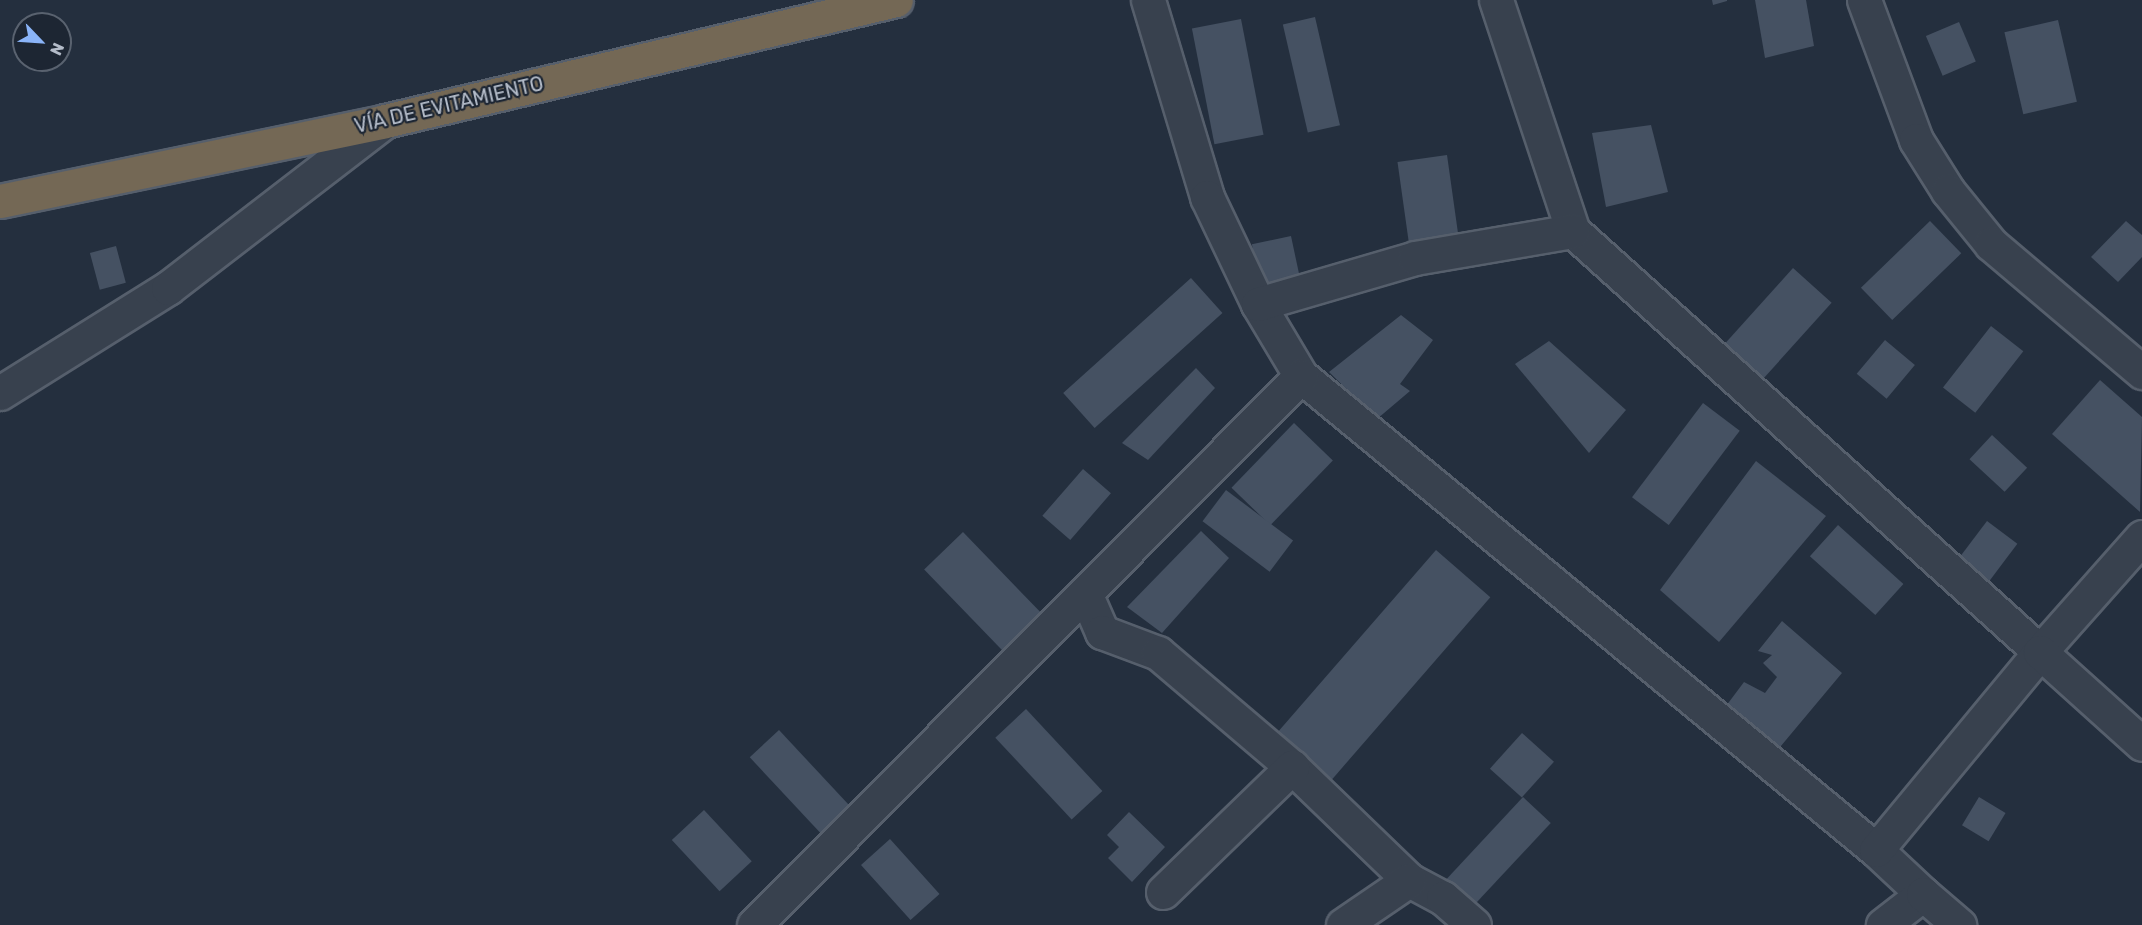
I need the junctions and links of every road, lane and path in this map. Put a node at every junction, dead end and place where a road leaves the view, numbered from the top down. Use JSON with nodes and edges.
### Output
{"nodes":[{"id":1,"x":896,"y":0,"type":"edge"},
{"id":2,"x":1148,"y":0,"type":"edge"},
{"id":3,"x":1496,"y":0,"type":"edge"},
{"id":4,"x":1864,"y":0,"type":"edge"},
{"id":5,"x":385,"y":121,"type":"junction"},
{"id":6,"x":0,"y":201,"type":"edge"},
{"id":7,"x":1573,"y":231,"type":"junction"},
{"id":8,"x":1258,"y":304,"type":"junction"},
{"id":9,"x":2142,"y":372,"type":"edge"},
{"id":10,"x":1301,"y":376,"type":"junction"},
{"id":11,"x":0,"y":393,"type":"edge"},
{"id":12,"x":2142,"y":537,"type":"edge"},
{"id":13,"x":1085,"y":593,"type":"junction"},
{"id":14,"x":2040,"y":652,"type":"junction"},
{"id":15,"x":2142,"y":744,"type":"edge"},
{"id":16,"x":1292,"y":767,"type":"junction"},
{"id":17,"x":1876,"y":850,"type":"junction"},
{"id":18,"x":1409,"y":880,"type":"junction"},
{"id":19,"x":1163,"y":892,"type":"dead end"},
{"id":20,"x":1923,"y":894,"type":"junction"},
{"id":21,"x":754,"y":925,"type":"edge"},
{"id":22,"x":1343,"y":925,"type":"edge"},
{"id":23,"x":1474,"y":925,"type":"edge"},
{"id":24,"x":1883,"y":925,"type":"edge"},
{"id":25,"x":1959,"y":925,"type":"edge"}],
"edges":[{"from":1,"to":5,"type":"highway","name":"VÍA DE EVITAMIENTO"},
{"from":2,"to":8,"type":"street"},
{"from":3,"to":7,"type":"street"},
{"from":4,"to":9,"type":"street"},
{"from":5,"to":6,"type":"highway","name":"VÍA DE EVITAMIENTO"},
{"from":5,"to":11,"type":"street"},
{"from":7,"to":8,"type":"street"},
{"from":7,"to":14,"type":"street"},
{"from":8,"to":10,"type":"street"},
{"from":10,"to":13,"type":"street"},
{"from":10,"to":17,"type":"street"},
{"from":12,"to":14,"type":"street"},
{"from":13,"to":16,"type":"street"},
{"from":13,"to":21,"type":"street"},
{"from":14,"to":15,"type":"street"},
{"from":14,"to":17,"type":"street"},
{"from":16,"to":18,"type":"street"},
{"from":16,"to":19,"type":"street"},
{"from":17,"to":20,"type":"street"},
{"from":18,"to":22,"type":"street"},
{"from":18,"to":23,"type":"street"},
{"from":20,"to":24,"type":"street"},
{"from":20,"to":25,"type":"street"}]}
